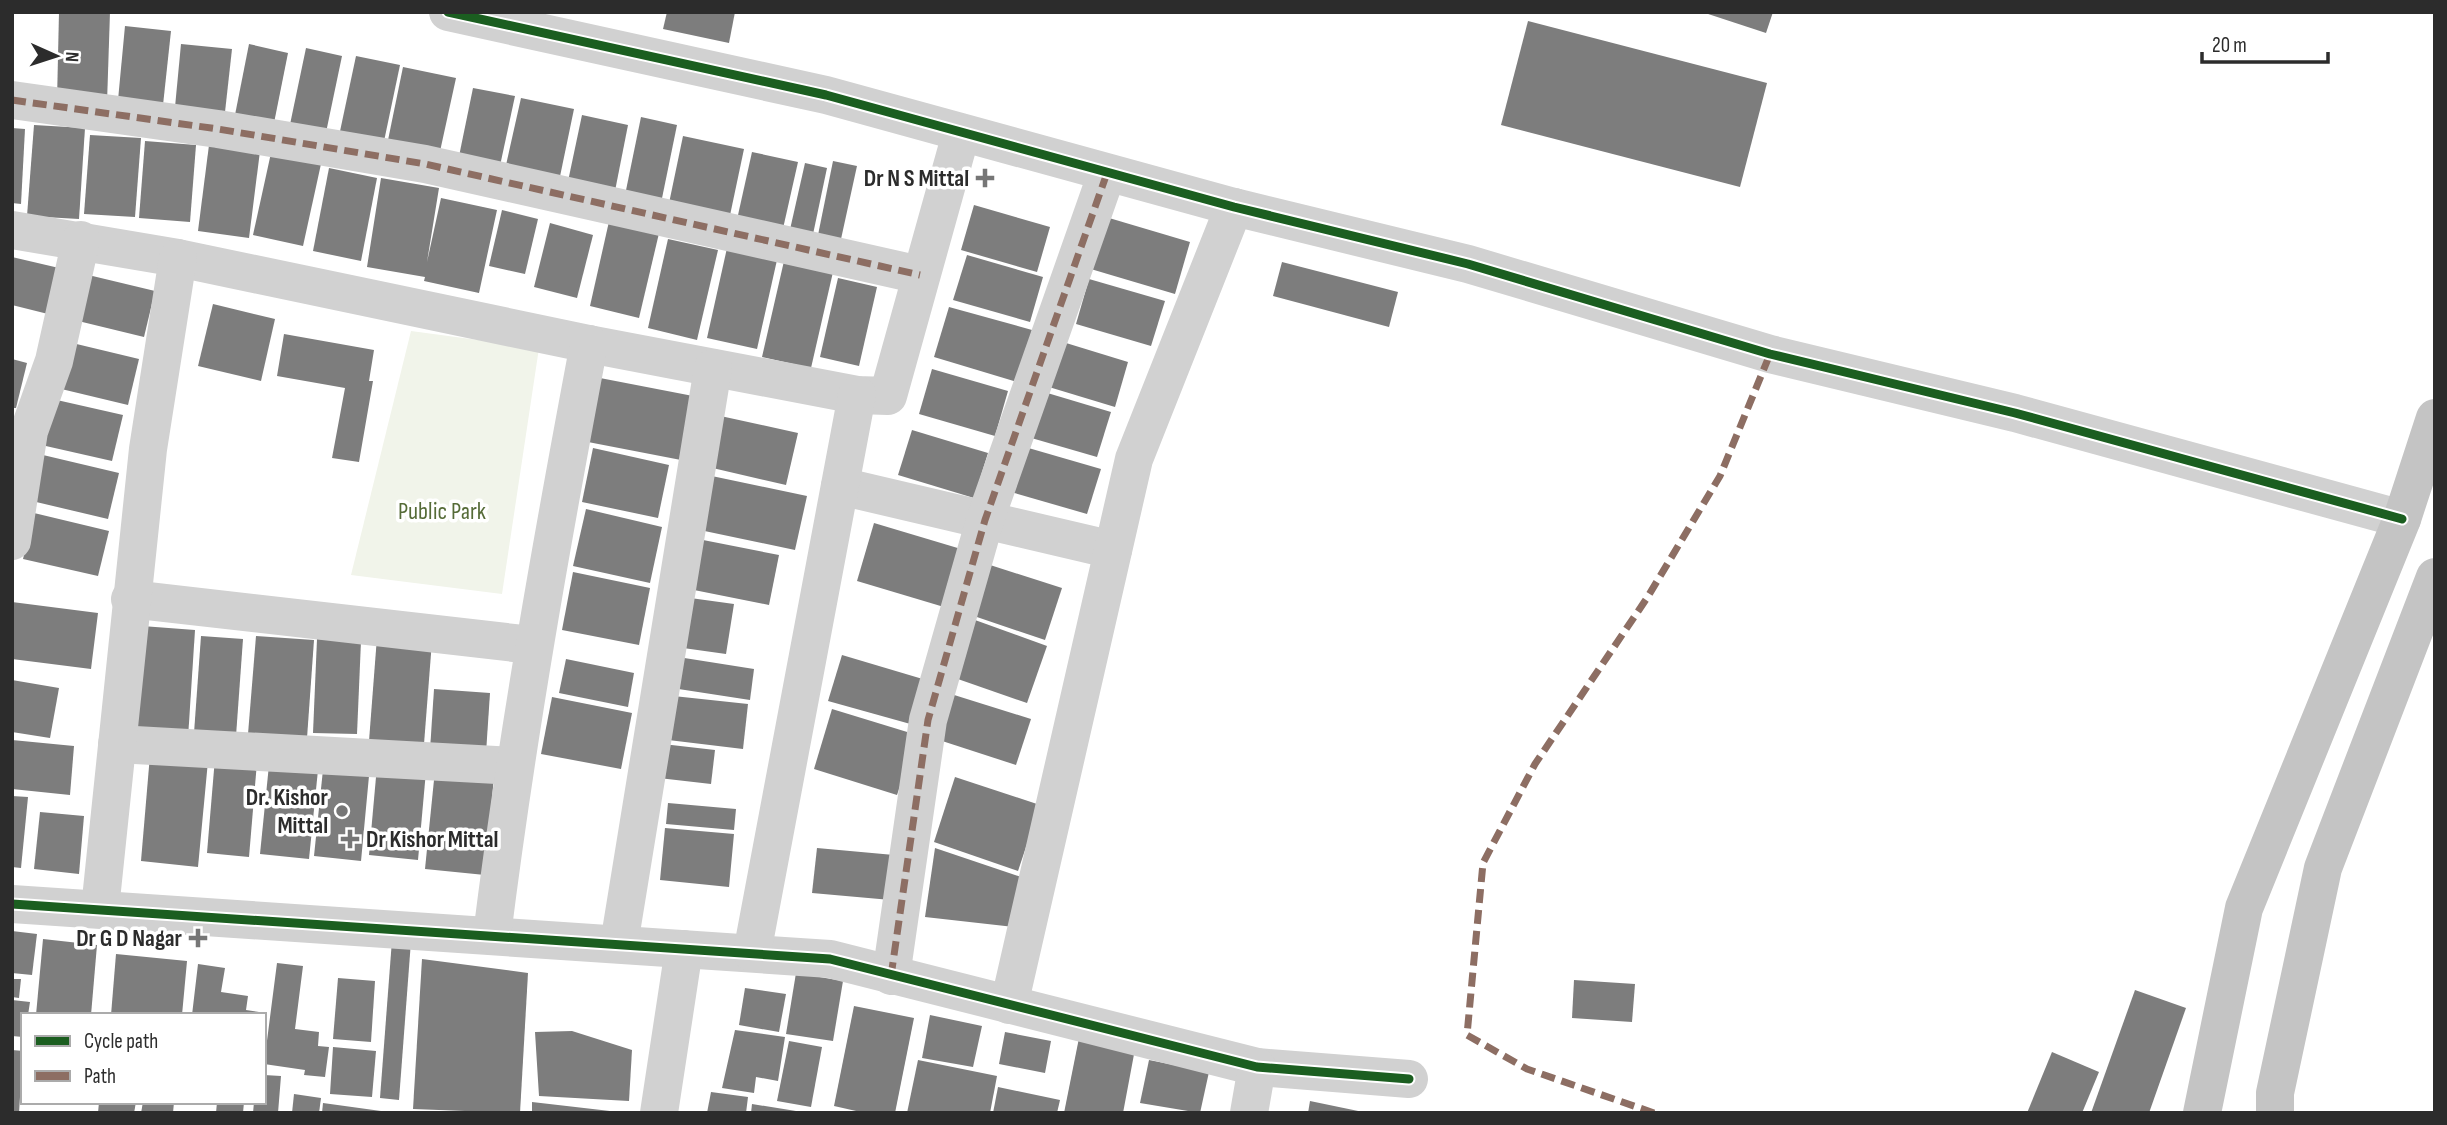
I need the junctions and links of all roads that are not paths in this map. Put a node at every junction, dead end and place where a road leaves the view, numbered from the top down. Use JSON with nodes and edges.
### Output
{"nodes":[{"id":1,"x":448,"y":12,"type":"edge"},
{"id":2,"x":12,"y":100,"type":"edge"},
{"id":3,"x":961,"y":134,"type":"junction"},
{"id":4,"x":1107,"y":173,"type":"junction"},
{"id":5,"x":1234,"y":207,"type":"junction"},
{"id":6,"x":12,"y":230,"type":"edge"},
{"id":7,"x":81,"y":240,"type":"junction"},
{"id":8,"x":178,"y":258,"type":"junction"},
{"id":9,"x":920,"y":275,"type":"junction"},
{"id":10,"x":589,"y":344,"type":"junction"},
{"id":11,"x":713,"y":368,"type":"junction"},
{"id":12,"x":857,"y":395,"type":"junction"},
{"id":13,"x":2435,"y":418,"type":"edge"},
{"id":14,"x":840,"y":486,"type":"junction"},
{"id":15,"x":2402,"y":519,"type":"junction"},
{"id":16,"x":985,"y":520,"type":"junction"},
{"id":17,"x":12,"y":541,"type":"edge"},
{"id":18,"x":1113,"y":550,"type":"junction"},
{"id":19,"x":2435,"y":577,"type":"edge"},
{"id":20,"x":130,"y":599,"type":"junction"},
{"id":21,"x":532,"y":645,"type":"junction"},
{"id":22,"x":117,"y":744,"type":"junction"},
{"id":23,"x":513,"y":766,"type":"junction"},
{"id":24,"x":12,"y":904,"type":"edge"},
{"id":25,"x":100,"y":909,"type":"junction"},
{"id":26,"x":492,"y":934,"type":"junction"},
{"id":27,"x":620,"y":944,"type":"junction"},
{"id":28,"x":684,"y":949,"type":"junction"},
{"id":29,"x":752,"y":953,"type":"junction"},
{"id":30,"x":891,"y":976,"type":"junction"},
{"id":31,"x":1009,"y":1005,"type":"junction"},
{"id":32,"x":1257,"y":1067,"type":"junction"},
{"id":33,"x":1409,"y":1079,"type":"dead end"},
{"id":34,"x":659,"y":1113,"type":"edge"},
{"id":35,"x":1249,"y":1113,"type":"edge"},
{"id":36,"x":2202,"y":1113,"type":"edge"},
{"id":37,"x":2275,"y":1113,"type":"edge"}],
"edges":[{"from":1,"to":3,"type":"street"},
{"from":2,"to":9,"type":"street"},
{"from":3,"to":4,"type":"street"},
{"from":3,"to":9,"type":"street"},
{"from":4,"to":5,"type":"street"},
{"from":4,"to":16,"type":"street"},
{"from":5,"to":15,"type":"street"},
{"from":5,"to":18,"type":"street"},
{"from":6,"to":7,"type":"street"},
{"from":7,"to":8,"type":"street"},
{"from":7,"to":17,"type":"street"},
{"from":8,"to":10,"type":"street"},
{"from":8,"to":20,"type":"street"},
{"from":9,"to":12,"type":"street"},
{"from":10,"to":11,"type":"street"},
{"from":10,"to":21,"type":"street"},
{"from":11,"to":12,"type":"street"},
{"from":11,"to":27,"type":"street"},
{"from":12,"to":14,"type":"street"},
{"from":13,"to":15,"type":"main road"},
{"from":14,"to":16,"type":"street"},
{"from":14,"to":29,"type":"street"},
{"from":15,"to":36,"type":"main road"},
{"from":16,"to":18,"type":"street"},
{"from":16,"to":30,"type":"street"},
{"from":18,"to":31,"type":"street"},
{"from":19,"to":37,"type":"main road"},
{"from":20,"to":21,"type":"street"},
{"from":20,"to":22,"type":"street"},
{"from":21,"to":23,"type":"street"},
{"from":22,"to":23,"type":"street"},
{"from":22,"to":25,"type":"street"},
{"from":23,"to":26,"type":"street"},
{"from":24,"to":25,"type":"street"},
{"from":25,"to":26,"type":"street"},
{"from":26,"to":27,"type":"street"},
{"from":27,"to":28,"type":"street"},
{"from":28,"to":29,"type":"street"},
{"from":28,"to":34,"type":"street"},
{"from":29,"to":30,"type":"street"},
{"from":30,"to":31,"type":"street"},
{"from":31,"to":32,"type":"street"},
{"from":32,"to":33,"type":"street"},
{"from":32,"to":35,"type":"street"}]}
